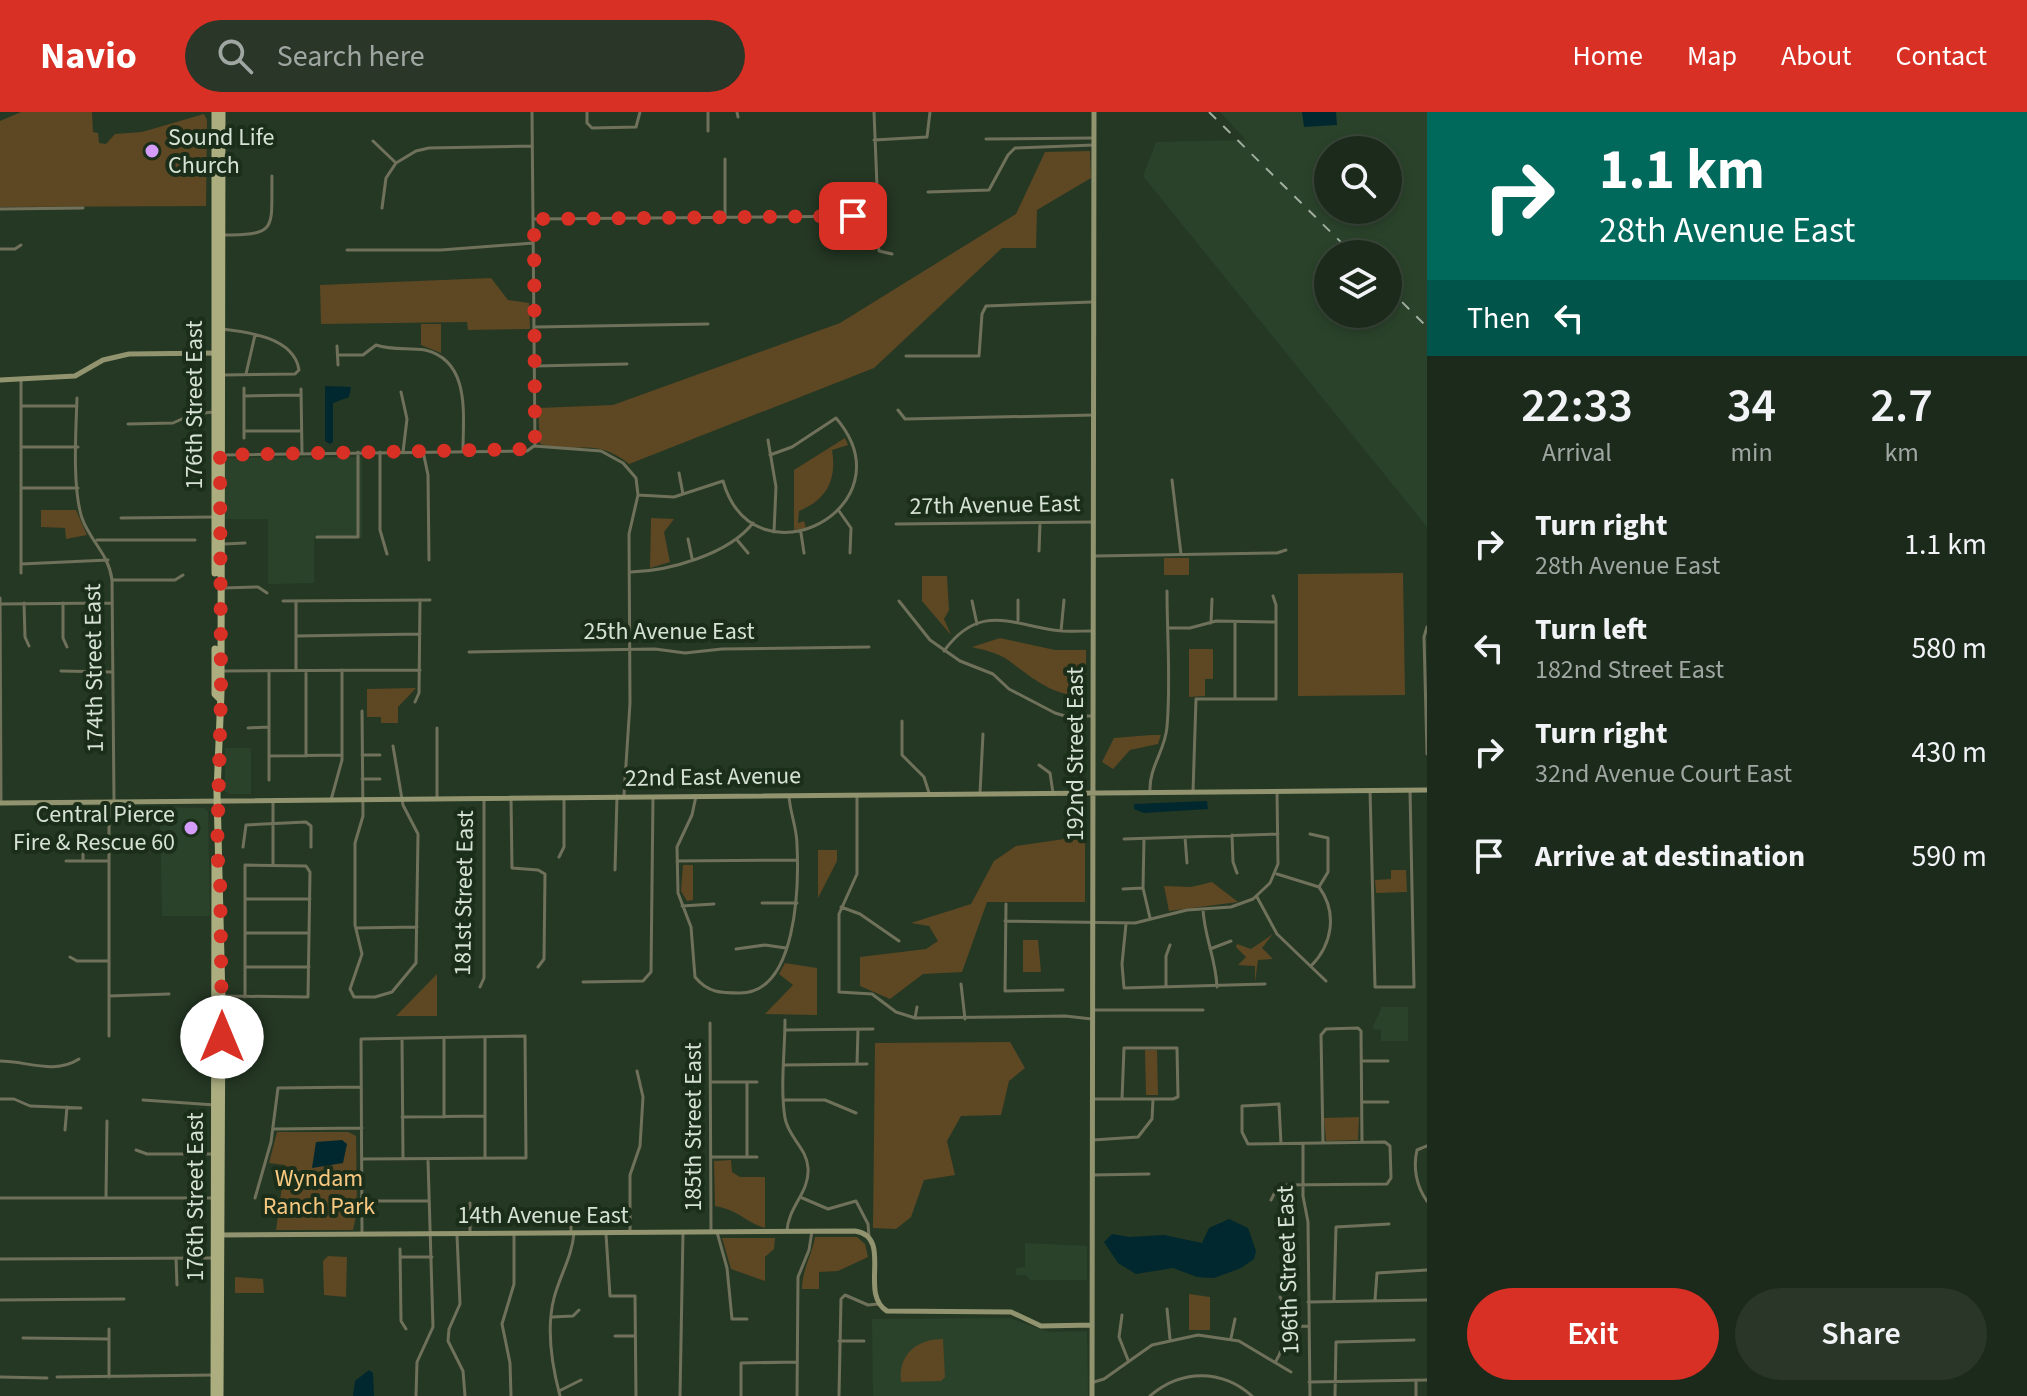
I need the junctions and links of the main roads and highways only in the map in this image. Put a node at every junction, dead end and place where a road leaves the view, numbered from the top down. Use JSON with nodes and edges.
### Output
{"nodes":[{"id":1,"x":215,"y":112,"type":"edge"},
{"id":2,"x":222,"y":112,"type":"edge"},
{"id":3,"x":218,"y":235,"type":"junction"},
{"id":4,"x":217,"y":353,"type":"junction"},
{"id":5,"x":214,"y":430,"type":"junction"},
{"id":6,"x":220,"y":455,"type":"junction"},
{"id":7,"x":215,"y":565,"type":"junction"},
{"id":8,"x":220,"y":591,"type":"junction"},
{"id":9,"x":219,"y":698,"type":"junction"},
{"id":10,"x":217,"y":855,"type":"junction"},
{"id":11,"x":215,"y":967,"type":"junction"},
{"id":12,"x":222,"y":996,"type":"junction"},
{"id":13,"x":216,"y":1006,"type":"junction"},
{"id":14,"x":222,"y":1037,"type":"junction"},
{"id":15,"x":218,"y":1128,"type":"junction"},
{"id":16,"x":218,"y":1235,"type":"junction"},
{"id":17,"x":215,"y":1258,"type":"junction"},
{"id":18,"x":221,"y":1302,"type":"junction"},
{"id":19,"x":217,"y":1396,"type":"edge"}],
"edges":[{"from":1,"to":3,"type":"main road","name":"176th Street East"},
{"from":2,"to":3,"type":"main road","name":"176th Street East"},
{"from":3,"to":4,"type":"main road","name":"176th Street East"},
{"from":3,"to":4,"type":"main road","name":"176th Street East"},
{"from":4,"to":5,"type":"main road","name":"176th Street East"},
{"from":4,"to":6,"type":"main road","name":"176th Street East"},
{"from":5,"to":6,"type":"main road"},
{"from":5,"to":7,"type":"main road","name":"176th Street East"},
{"from":6,"to":8,"type":"main road","name":"176th Street East"},
{"from":7,"to":8,"type":"main road"},
{"from":7,"to":9,"type":"main road","name":"176th Street East"},
{"from":8,"to":9,"type":"main road","name":"176th Street East"},
{"from":9,"to":10,"type":"main road","name":"176th Street East"},
{"from":10,"to":11,"type":"main road","name":"176th Street East"},
{"from":10,"to":12,"type":"main road","name":"176th Street East"},
{"from":11,"to":12,"type":"main road"},
{"from":11,"to":13,"type":"main road","name":"176th Street East"},
{"from":12,"to":14,"type":"main road","name":"176th Street East"},
{"from":13,"to":14,"type":"main road"},
{"from":13,"to":15,"type":"main road","name":"176th Street East"},
{"from":14,"to":15,"type":"main road","name":"176th Street East"},
{"from":15,"to":16,"type":"main road","name":"176th Street East"},
{"from":15,"to":16,"type":"main road","name":"176th Street East"},
{"from":16,"to":17,"type":"main road","name":"176th Street East"},
{"from":16,"to":18,"type":"main road","name":"176th Street East"},
{"from":17,"to":18,"type":"main road"},
{"from":17,"to":19,"type":"main road","name":"176th Street East"},
{"from":18,"to":19,"type":"main road","name":"176th Street East"}]}
